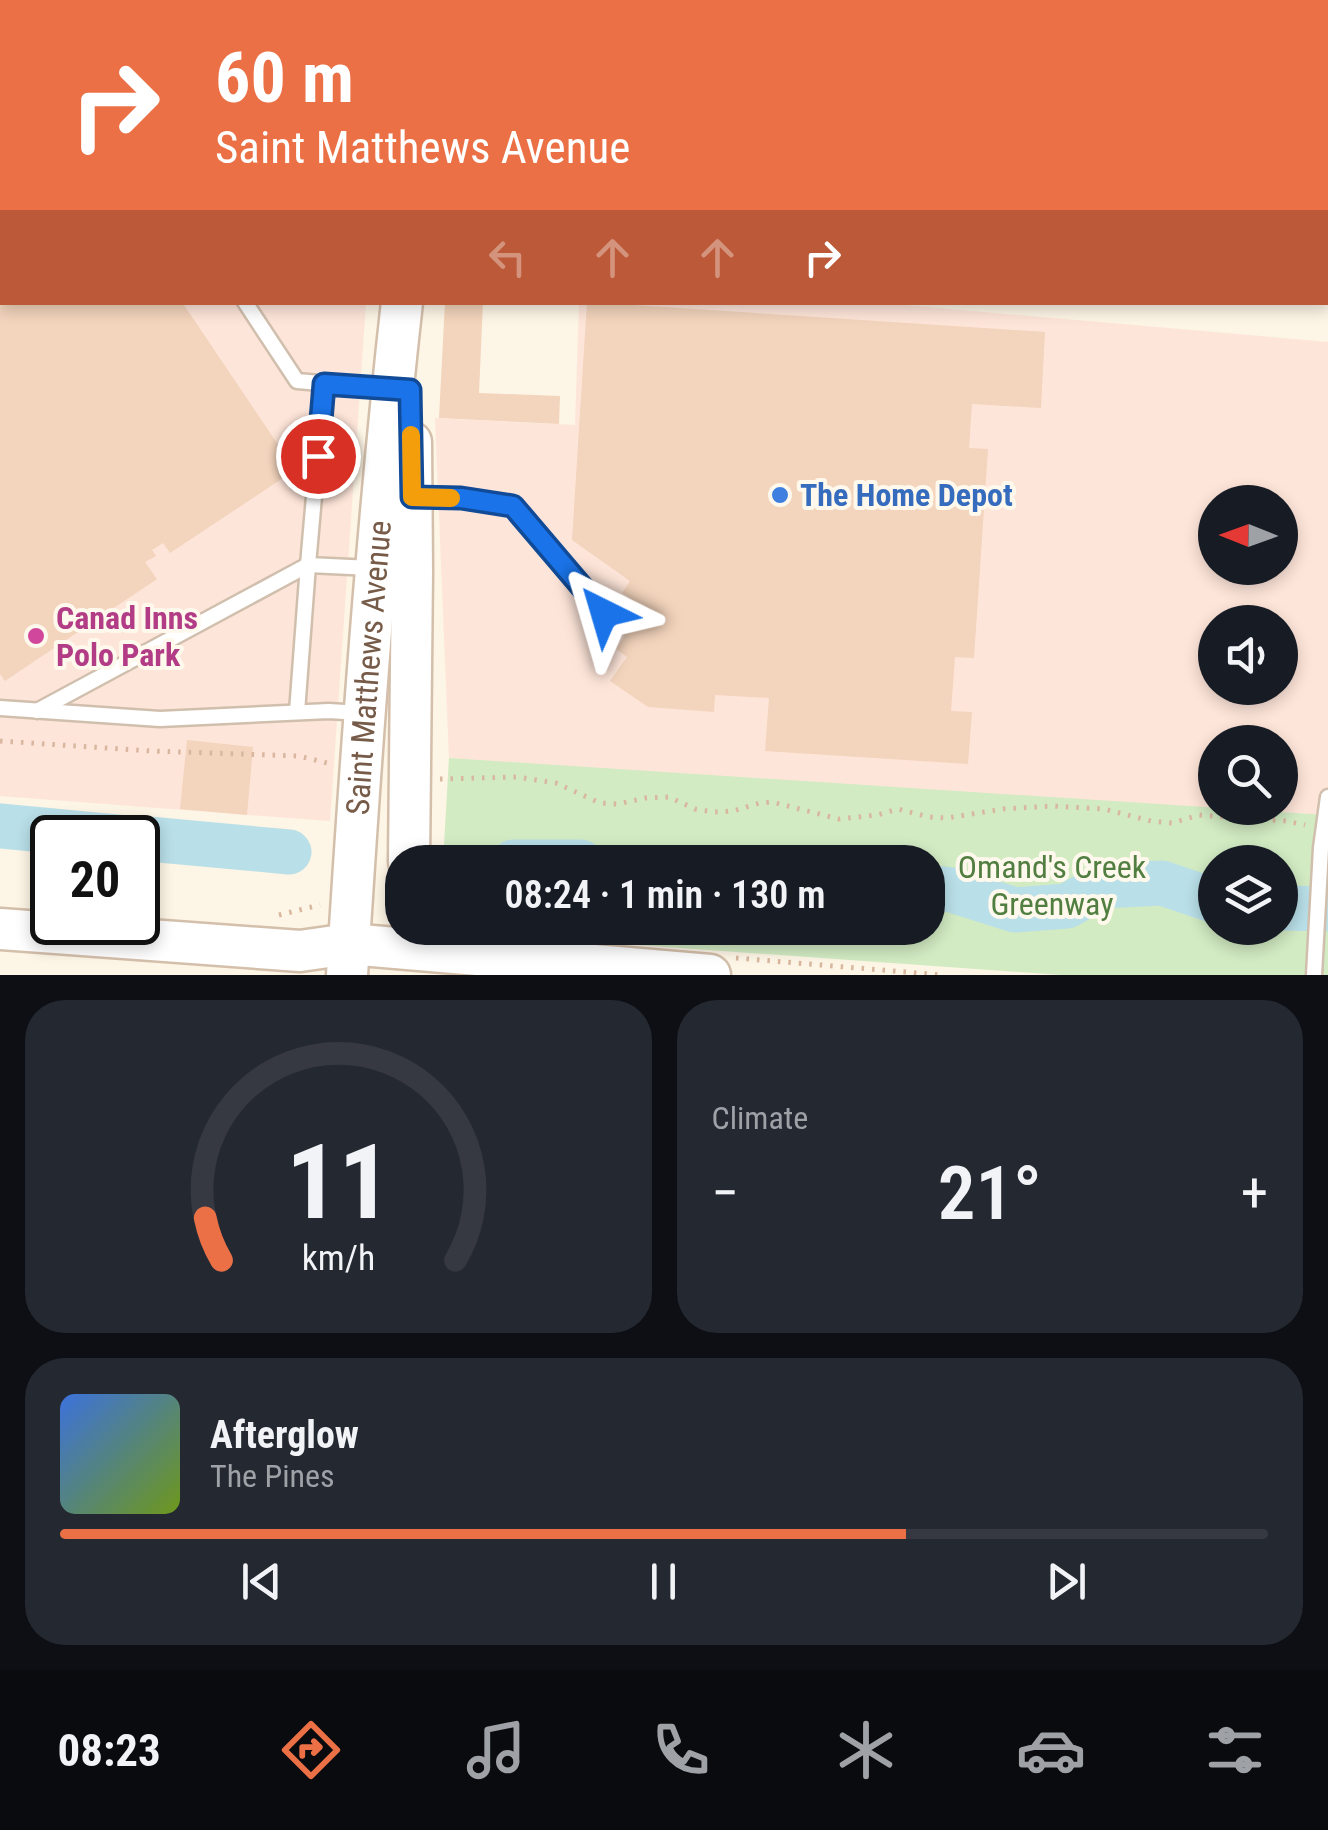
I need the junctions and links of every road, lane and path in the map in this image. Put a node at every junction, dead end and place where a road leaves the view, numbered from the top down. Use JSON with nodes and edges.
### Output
{"nodes":[{"id":1,"x":434,"y":0,"type":"edge"},
{"id":2,"x":472,"y":0,"type":"edge"},
{"id":3,"x":247,"y":305,"type":"edge"},
{"id":4,"x":405,"y":305,"type":"edge"},
{"id":5,"x":324,"y":384,"type":"junction"},
{"id":6,"x":402,"y":390,"type":"junction"},
{"id":7,"x":398,"y":496,"type":"junction"},
{"id":8,"x":308,"y":565,"type":"junction"},
{"id":9,"x":395,"y":570,"type":"junction"},
{"id":10,"x":604,"y":613,"type":"dead end"},
{"id":11,"x":0,"y":708,"type":"edge"},
{"id":12,"x":36,"y":711,"type":"junction"},
{"id":13,"x":297,"y":712,"type":"junction"},
{"id":14,"x":366,"y":713,"type":"junction"},
{"id":15,"x":0,"y":741,"type":"edge"},
{"id":16,"x":341,"y":767,"type":"dead end"},
{"id":17,"x":434,"y":779,"type":"dead end"},
{"id":18,"x":1328,"y":797,"type":"edge"},
{"id":19,"x":1323,"y":826,"type":"junction"},
{"id":20,"x":408,"y":845,"type":"edge"},
{"id":21,"x":0,"y":929,"type":"edge"},
{"id":22,"x":402,"y":950,"type":"edge"},
{"id":23,"x":349,"y":967,"type":"edge"},
{"id":24,"x":1314,"y":968,"type":"edge"},
{"id":25,"x":710,"y":975,"type":"edge"}],
"edges":[{"from":1,"to":2,"type":"lane"},
{"from":3,"to":5,"type":"lane"},
{"from":4,"to":6,"type":"street","name":"Saint Matthews Avenue"},
{"from":5,"to":6,"type":"lane"},
{"from":5,"to":8,"type":"lane"},
{"from":6,"to":7,"type":"street","name":"Saint Matthews Avenue"},
{"from":7,"to":9,"type":"street","name":"Saint Matthews Avenue"},
{"from":7,"to":10,"type":"lane"},
{"from":8,"to":9,"type":"lane"},
{"from":8,"to":12,"type":"lane"},
{"from":8,"to":13,"type":"lane"},
{"from":9,"to":14,"type":"street","name":"Saint Matthews Avenue"},
{"from":9,"to":20,"type":"street","name":"Saint Matthews Avenue"},
{"from":11,"to":12,"type":"lane"},
{"from":12,"to":13,"type":"lane"},
{"from":13,"to":14,"type":"lane"},
{"from":14,"to":23,"type":"street","name":"Saint Matthews Avenue"},
{"from":15,"to":16,"type":"path"},
{"from":17,"to":19,"type":"path"},
{"from":18,"to":19,"type":"lane"},
{"from":19,"to":24,"type":"lane"},
{"from":21,"to":23,"type":"street"},
{"from":22,"to":23,"type":"street"},
{"from":22,"to":25,"type":"street"}]}
